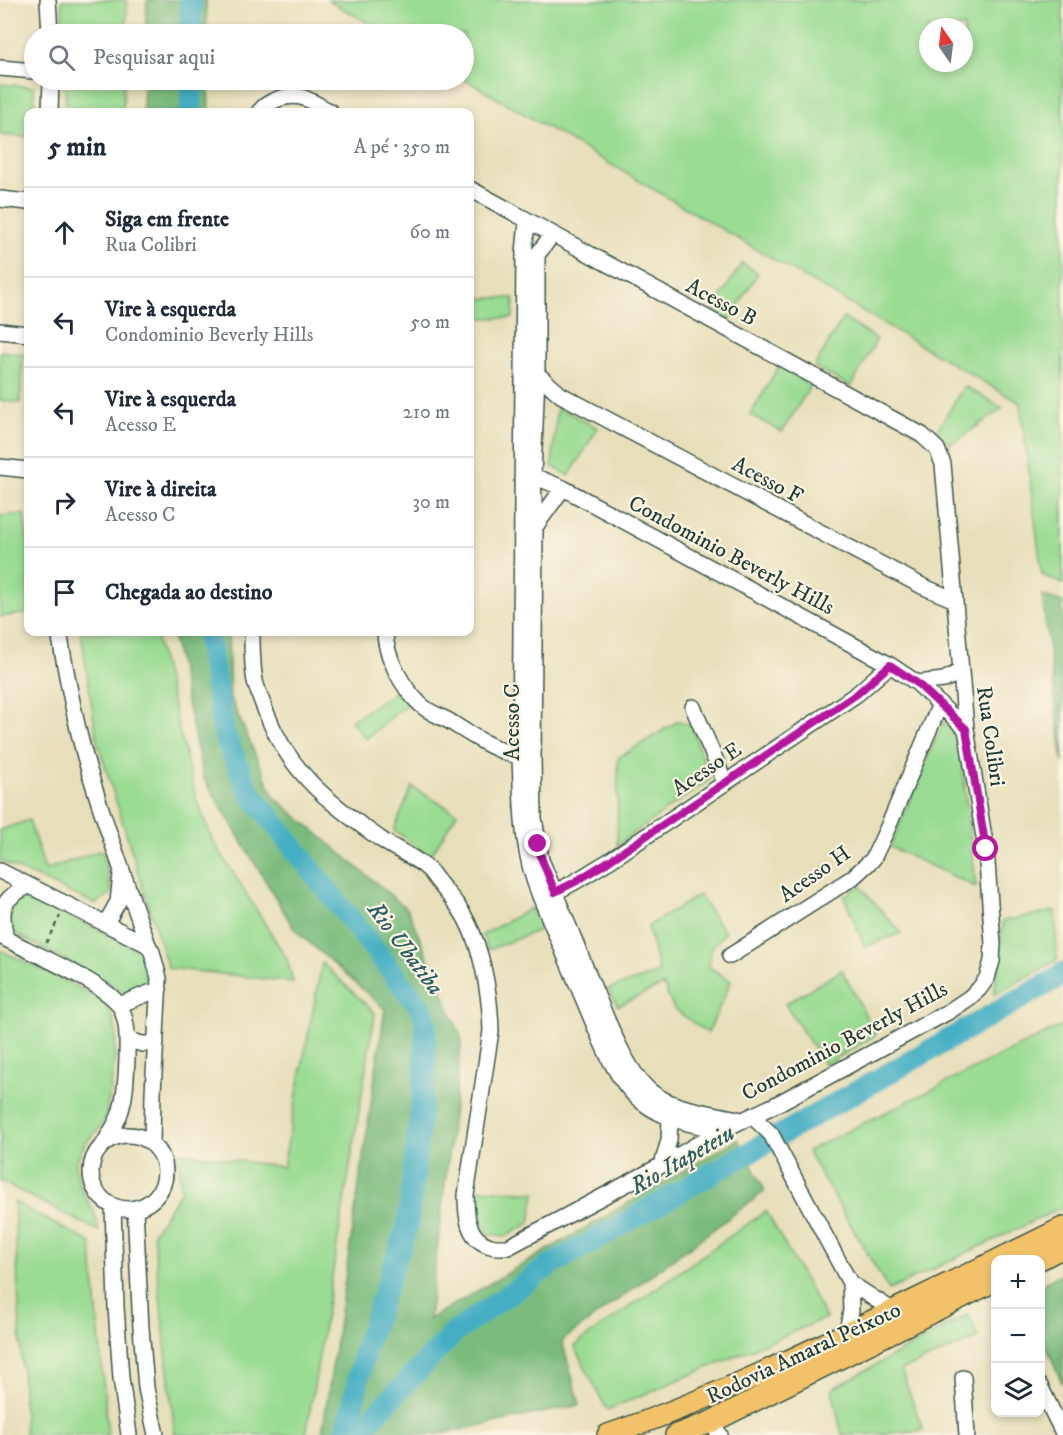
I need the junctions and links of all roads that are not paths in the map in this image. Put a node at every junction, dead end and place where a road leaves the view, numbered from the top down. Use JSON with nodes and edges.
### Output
{"nodes":[{"id":1,"x":48,"y":0,"type":"edge"},
{"id":2,"x":49,"y":24,"type":"edge"},
{"id":3,"x":0,"y":68,"type":"edge"},
{"id":4,"x":24,"y":70,"type":"edge"},
{"id":5,"x":51,"y":90,"type":"edge"},
{"id":6,"x":50,"y":108,"type":"edge"},
{"id":7,"x":262,"y":108,"type":"edge"},
{"id":8,"x":323,"y":108,"type":"edge"},
{"id":9,"x":474,"y":191,"type":"edge"},
{"id":10,"x":0,"y":200,"type":"edge"},
{"id":11,"x":24,"y":202,"type":"edge"},
{"id":12,"x":527,"y":221,"type":"junction"},
{"id":13,"x":552,"y":235,"type":"junction"},
{"id":14,"x":530,"y":254,"type":"junction"},
{"id":15,"x":0,"y":331,"type":"edge"},
{"id":16,"x":24,"y":334,"type":"edge"},
{"id":17,"x":530,"y":372,"type":"junction"},
{"id":18,"x":561,"y":395,"type":"junction"},
{"id":19,"x":529,"y":404,"type":"junction"},
{"id":20,"x":943,"y":464,"type":"joint"},
{"id":21,"x":0,"y":467,"type":"edge"},
{"id":22,"x":24,"y":470,"type":"edge"},
{"id":23,"x":528,"y":475,"type":"junction"},
{"id":24,"x":563,"y":488,"type":"junction"},
{"id":25,"x":535,"y":527,"type":"junction"},
{"id":26,"x":955,"y":600,"type":"junction"},
{"id":27,"x":60,"y":636,"type":"edge"},
{"id":28,"x":252,"y":636,"type":"edge"},
{"id":29,"x":385,"y":636,"type":"edge"},
{"id":30,"x":890,"y":665,"type":"junction"},
{"id":31,"x":961,"y":671,"type":"junction"},
{"id":32,"x":917,"y":683,"type":"junction"},
{"id":33,"x":940,"y":704,"type":"junction"},
{"id":34,"x":693,"y":707,"type":"dead end"},
{"id":35,"x":966,"y":729,"type":"junction"},
{"id":36,"x":527,"y":758,"type":"junction"},
{"id":37,"x":725,"y":783,"type":"junction"},
{"id":38,"x":121,"y":868,"type":"junction"},
{"id":39,"x":0,"y":872,"type":"edge"},
{"id":40,"x":28,"y":886,"type":"junction"},
{"id":41,"x":547,"y":894,"type":"junction"},
{"id":42,"x":106,"y":923,"type":"junction"},
{"id":43,"x":3,"y":938,"type":"edge"},
{"id":44,"x":148,"y":945,"type":"junction"},
{"id":45,"x":730,"y":956,"type":"dead end"},
{"id":46,"x":987,"y":978,"type":"joint"},
{"id":47,"x":159,"y":989,"type":"junction"},
{"id":48,"x":119,"y":1005,"type":"junction"},
{"id":49,"x":127,"y":1039,"type":"junction"},
{"id":50,"x":156,"y":1043,"type":"junction"},
{"id":51,"x":125,"y":1090,"type":"junction"},
{"id":52,"x":153,"y":1093,"type":"junction"},
{"id":53,"x":775,"y":1105,"type":"junction"},
{"id":54,"x":670,"y":1118,"type":"junction"},
{"id":55,"x":747,"y":1118,"type":"junction"},
{"id":56,"x":722,"y":1130,"type":"junction"},
{"id":57,"x":774,"y":1140,"type":"junction"},
{"id":58,"x":105,"y":1142,"type":"junction"},
{"id":59,"x":152,"y":1143,"type":"junction"},
{"id":60,"x":662,"y":1165,"type":"junction"},
{"id":61,"x":113,"y":1206,"type":"junction"},
{"id":62,"x":135,"y":1208,"type":"junction"},
{"id":63,"x":1063,"y":1228,"type":"edge"},
{"id":64,"x":1063,"y":1247,"type":"edge"},
{"id":65,"x":1007,"y":1255,"type":"edge"},
{"id":66,"x":1045,"y":1256,"type":"edge"},
{"id":67,"x":991,"y":1263,"type":"edge"},
{"id":68,"x":850,"y":1283,"type":"junction"},
{"id":69,"x":991,"y":1283,"type":"edge"},
{"id":70,"x":892,"y":1310,"type":"junction"},
{"id":71,"x":847,"y":1332,"type":"junction"},
{"id":72,"x":963,"y":1378,"type":"dead end"},
{"id":73,"x":1045,"y":1395,"type":"edge"},
{"id":74,"x":715,"y":1429,"type":"edge"},
{"id":75,"x":1063,"y":1433,"type":"edge"},
{"id":76,"x":129,"y":1435,"type":"edge"},
{"id":77,"x":156,"y":1435,"type":"edge"},
{"id":78,"x":608,"y":1435,"type":"edge"},
{"id":79,"x":676,"y":1435,"type":"edge"},
{"id":80,"x":967,"y":1435,"type":"edge"}],
"edges":[{"from":1,"to":2,"type":"street"},
{"from":3,"to":4,"type":"street"},
{"from":5,"to":6,"type":"street"},
{"from":7,"to":8,"type":"street"},
{"from":9,"to":12,"type":"street","name":"Acesso B"},
{"from":10,"to":11,"type":"street"},
{"from":12,"to":13,"type":"street","name":"Acesso B"},
{"from":12,"to":14,"type":"street","name":"Acesso C"},
{"from":13,"to":14,"type":"street"},
{"from":13,"to":20,"type":"street","name":"Acesso B"},
{"from":14,"to":17,"type":"street","name":"Acesso C"},
{"from":15,"to":16,"type":"street"},
{"from":17,"to":18,"type":"street","name":"Acesso F"},
{"from":17,"to":19,"type":"street","name":"Acesso C"},
{"from":18,"to":19,"type":"street"},
{"from":18,"to":26,"type":"street","name":"Acesso F"},
{"from":19,"to":23,"type":"street","name":"Acesso C"},
{"from":20,"to":26,"type":"street","name":"Rua Colibri"},
{"from":21,"to":22,"type":"street"},
{"from":23,"to":24,"type":"street","name":"Condominio Beverly Hills"},
{"from":23,"to":25,"type":"street","name":"Acesso C"},
{"from":23,"to":36,"type":"street","name":"Acesso C"},
{"from":24,"to":25,"type":"street"},
{"from":24,"to":30,"type":"street","name":"Condominio Beverly Hills"},
{"from":25,"to":36,"type":"street","name":"Acesso C"},
{"from":26,"to":31,"type":"street","name":"Rua Colibri"},
{"from":27,"to":38,"type":"street"},
{"from":28,"to":60,"type":"street","name":"Condominio Beverly Hills"},
{"from":29,"to":36,"type":"street"},
{"from":30,"to":32,"type":"street","name":"Condominio Beverly Hills"},
{"from":30,"to":37,"type":"street","name":"Acesso E"},
{"from":31,"to":32,"type":"street"},
{"from":31,"to":35,"type":"street","name":"Rua Colibri"},
{"from":32,"to":33,"type":"street","name":"Condominio Beverly Hills"},
{"from":33,"to":35,"type":"street","name":"Condominio Beverly Hills"},
{"from":33,"to":45,"type":"street","name":"Acesso H"},
{"from":34,"to":37,"type":"street"},
{"from":35,"to":46,"type":"street","name":"Rua Colibri"},
{"from":36,"to":41,"type":"street","name":"Acesso C"},
{"from":37,"to":41,"type":"street","name":"Acesso E"},
{"from":38,"to":42,"type":"street"},
{"from":38,"to":44,"type":"street"},
{"from":39,"to":40,"type":"street"},
{"from":40,"to":42,"type":"street"},
{"from":40,"to":43,"type":"street"},
{"from":41,"to":54,"type":"street","name":"Acesso C"},
{"from":41,"to":55,"type":"street","name":"Acesso C"},
{"from":42,"to":44,"type":"street"},
{"from":43,"to":48,"type":"street"},
{"from":44,"to":47,"type":"street"},
{"from":46,"to":53,"type":"street","name":"Condominio Beverly Hills"},
{"from":47,"to":48,"type":"street"},
{"from":47,"to":50,"type":"street"},
{"from":48,"to":49,"type":"street"},
{"from":49,"to":50,"type":"street"},
{"from":49,"to":51,"type":"street"},
{"from":50,"to":52,"type":"street"},
{"from":51,"to":52,"type":"street"},
{"from":51,"to":58,"type":"street"},
{"from":52,"to":59,"type":"street"},
{"from":53,"to":55,"type":"street","name":"Condominio Beverly Hills"},
{"from":53,"to":57,"type":"street"},
{"from":54,"to":56,"type":"street","name":"Acesso C"},
{"from":54,"to":60,"type":"street"},
{"from":55,"to":56,"type":"street","name":"Condominio Beverly Hills"},
{"from":55,"to":57,"type":"street"},
{"from":56,"to":60,"type":"street","name":"Condominio Beverly Hills"},
{"from":57,"to":68,"type":"street"},
{"from":58,"to":59,"type":"street"},
{"from":58,"to":61,"type":"street"},
{"from":59,"to":62,"type":"street"},
{"from":61,"to":62,"type":"street"},
{"from":61,"to":76,"type":"street"},
{"from":62,"to":77,"type":"street"},
{"from":63,"to":65,"type":"highway","name":"Rodovia Amaral Peixoto"},
{"from":64,"to":66,"type":"highway"},
{"from":67,"to":70,"type":"highway","name":"Rodovia Amaral Peixoto"},
{"from":68,"to":70,"type":"street"},
{"from":68,"to":71,"type":"street"},
{"from":69,"to":74,"type":"highway","name":"Rodovia Amaral Peixoto"},
{"from":70,"to":71,"type":"highway","name":"Rodovia Amaral Peixoto"},
{"from":71,"to":78,"type":"highway","name":"Rodovia Amaral Peixoto"},
{"from":72,"to":80,"type":"street"},
{"from":73,"to":75,"type":"street"},
{"from":74,"to":79,"type":"highway","name":"Rodovia Amaral Peixoto"}]}
